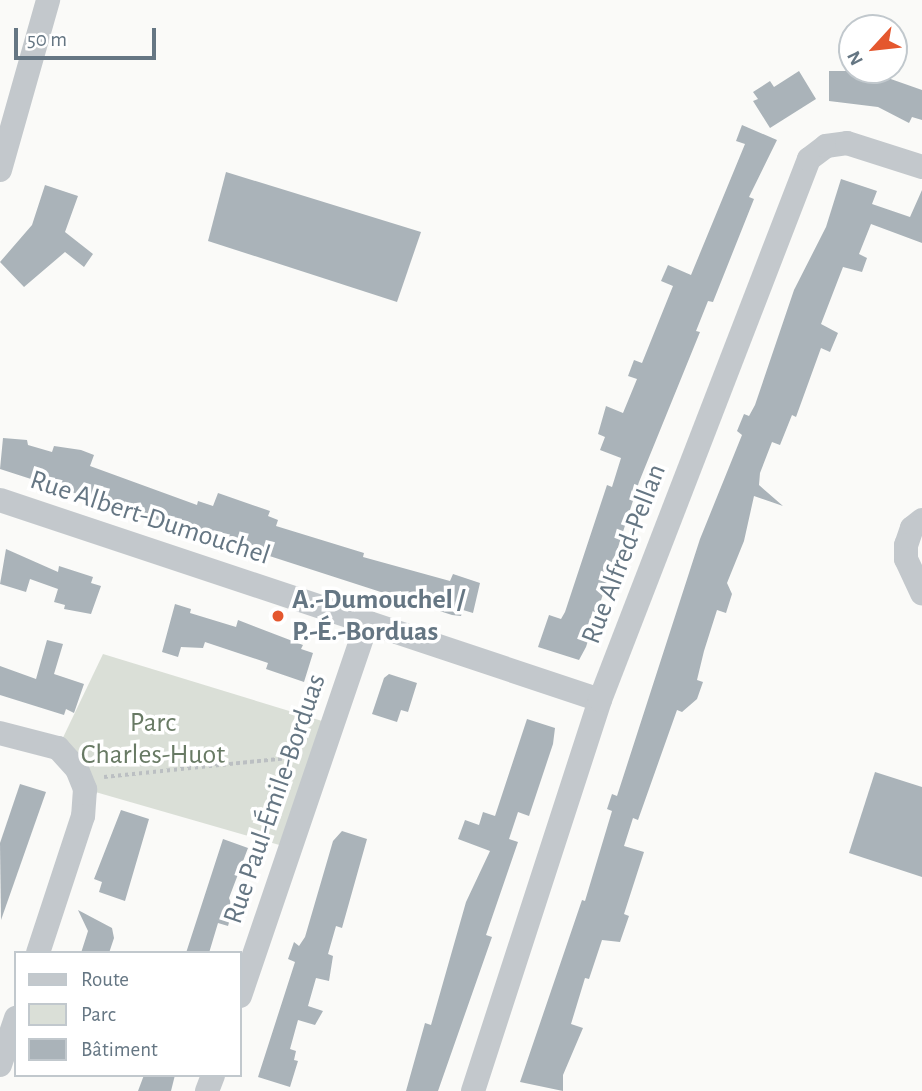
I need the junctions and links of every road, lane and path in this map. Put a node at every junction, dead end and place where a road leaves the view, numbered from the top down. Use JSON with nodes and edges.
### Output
{"nodes":[{"id":1,"x":48,"y":0,"type":"edge"},
{"id":2,"x":922,"y":167,"type":"edge"},
{"id":3,"x":0,"y":170,"type":"edge"},
{"id":4,"x":0,"y":500,"type":"edge"},
{"id":5,"x":922,"y":520,"type":"edge"},
{"id":6,"x":922,"y":593,"type":"edge"},
{"id":7,"x":367,"y":622,"type":"junction"},
{"id":8,"x":600,"y":700,"type":"junction"},
{"id":9,"x":0,"y":733,"type":"edge"},
{"id":10,"x":322,"y":754,"type":"junction"},
{"id":11,"x":81,"y":779,"type":"junction"},
{"id":12,"x":38,"y":951,"type":"edge"},
{"id":13,"x":242,"y":990,"type":"edge"},
{"id":14,"x":14,"y":1024,"type":"edge"},
{"id":15,"x":0,"y":1065,"type":"edge"},
{"id":16,"x":473,"y":1091,"type":"edge"}],
"edges":[{"from":1,"to":3,"type":"street"},
{"from":2,"to":8,"type":"street","name":"Rue Alfred-Pellan"},
{"from":4,"to":7,"type":"street","name":"Rue Albert-Dumouchel"},
{"from":5,"to":6,"type":"street"},
{"from":7,"to":8,"type":"street","name":"Rue Albert-Dumouchel"},
{"from":7,"to":10,"type":"street","name":"Rue Paul-Émile-Borduas"},
{"from":8,"to":16,"type":"street","name":"Rue Alfred-Pellan"},
{"from":9,"to":11,"type":"street"},
{"from":10,"to":11,"type":"path"},
{"from":10,"to":13,"type":"street","name":"Rue Paul-Émile-Borduas"},
{"from":11,"to":12,"type":"street"},
{"from":14,"to":15,"type":"street"}]}
